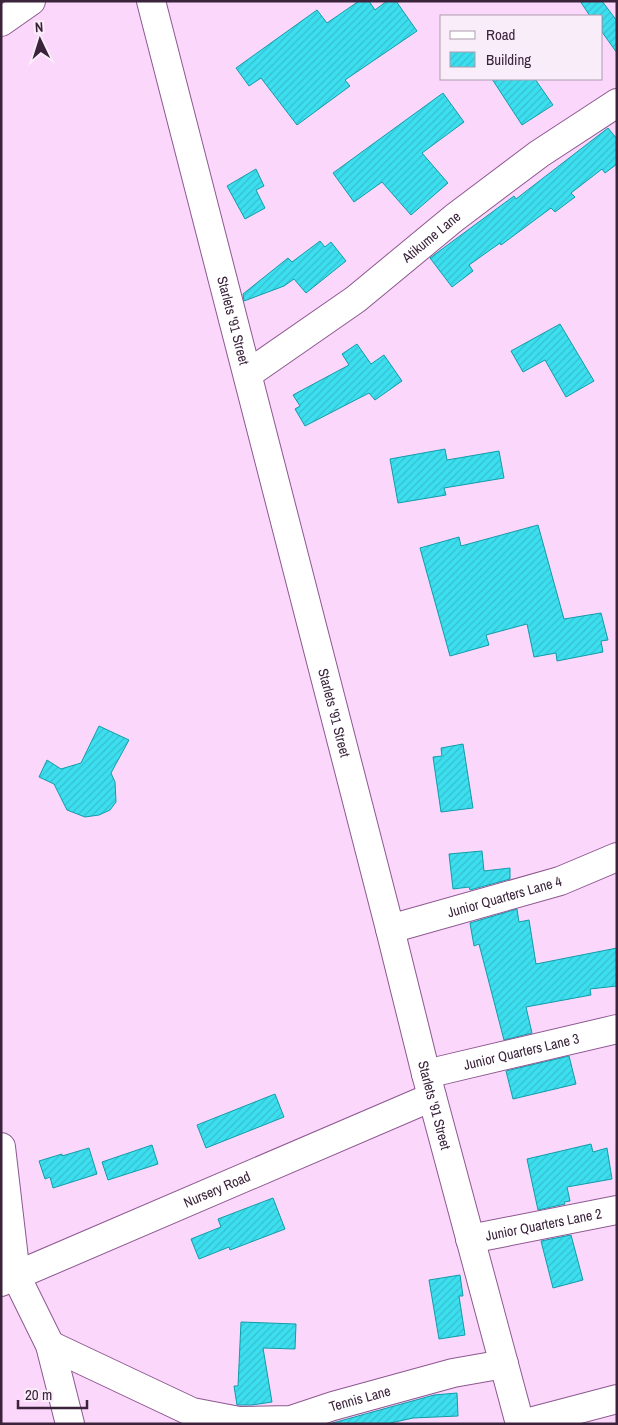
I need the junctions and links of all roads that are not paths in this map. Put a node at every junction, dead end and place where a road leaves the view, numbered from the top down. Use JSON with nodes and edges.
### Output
{"nodes":[{"id":1,"x":30,"y":1,"type":"edge"},
{"id":2,"x":151,"y":1,"type":"edge"},
{"id":3,"x":1,"y":22,"type":"edge"},
{"id":4,"x":617,"y":103,"type":"edge"},
{"id":5,"x":248,"y":374,"type":"junction"},
{"id":6,"x":617,"y":856,"type":"edge"},
{"id":7,"x":390,"y":929,"type":"junction"},
{"id":8,"x":617,"y":1030,"type":"edge"},
{"id":9,"x":429,"y":1086,"type":"junction"},
{"id":10,"x":1,"y":1147,"type":"edge"},
{"id":11,"x":617,"y":1210,"type":"edge"},
{"id":12,"x":470,"y":1238,"type":"junction"},
{"id":13,"x":6,"y":1279,"type":"edge"},
{"id":14,"x":50,"y":1345,"type":"junction"},
{"id":15,"x":504,"y":1364,"type":"junction"},
{"id":16,"x":617,"y":1399,"type":"edge"},
{"id":17,"x":70,"y":1424,"type":"edge"},
{"id":18,"x":521,"y":1424,"type":"edge"}],
"edges":[{"from":1,"to":3,"type":"street"},
{"from":2,"to":5,"type":"street","name":"Starlets '91 Street"},
{"from":4,"to":5,"type":"street","name":"Atikume Lane"},
{"from":5,"to":7,"type":"street","name":"Starlets '91 Street"},
{"from":6,"to":7,"type":"street","name":"Junior Quarters Lane 4"},
{"from":7,"to":9,"type":"street","name":"Starlets '91 Street"},
{"from":8,"to":9,"type":"street","name":"Junior Quarters Lane 3"},
{"from":9,"to":12,"type":"street","name":"Starlets '91 Street"},
{"from":9,"to":13,"type":"street","name":"Nursery Road"},
{"from":10,"to":13,"type":"street"},
{"from":11,"to":12,"type":"street","name":"Junior Quarters Lane 2"},
{"from":12,"to":15,"type":"street","name":"Starlets '91 Street"},
{"from":13,"to":14,"type":"street"},
{"from":14,"to":15,"type":"street","name":"Tennis Lane"},
{"from":14,"to":17,"type":"street"},
{"from":15,"to":18,"type":"street","name":"Starlets '91 Street"},
{"from":16,"to":18,"type":"street"}]}
